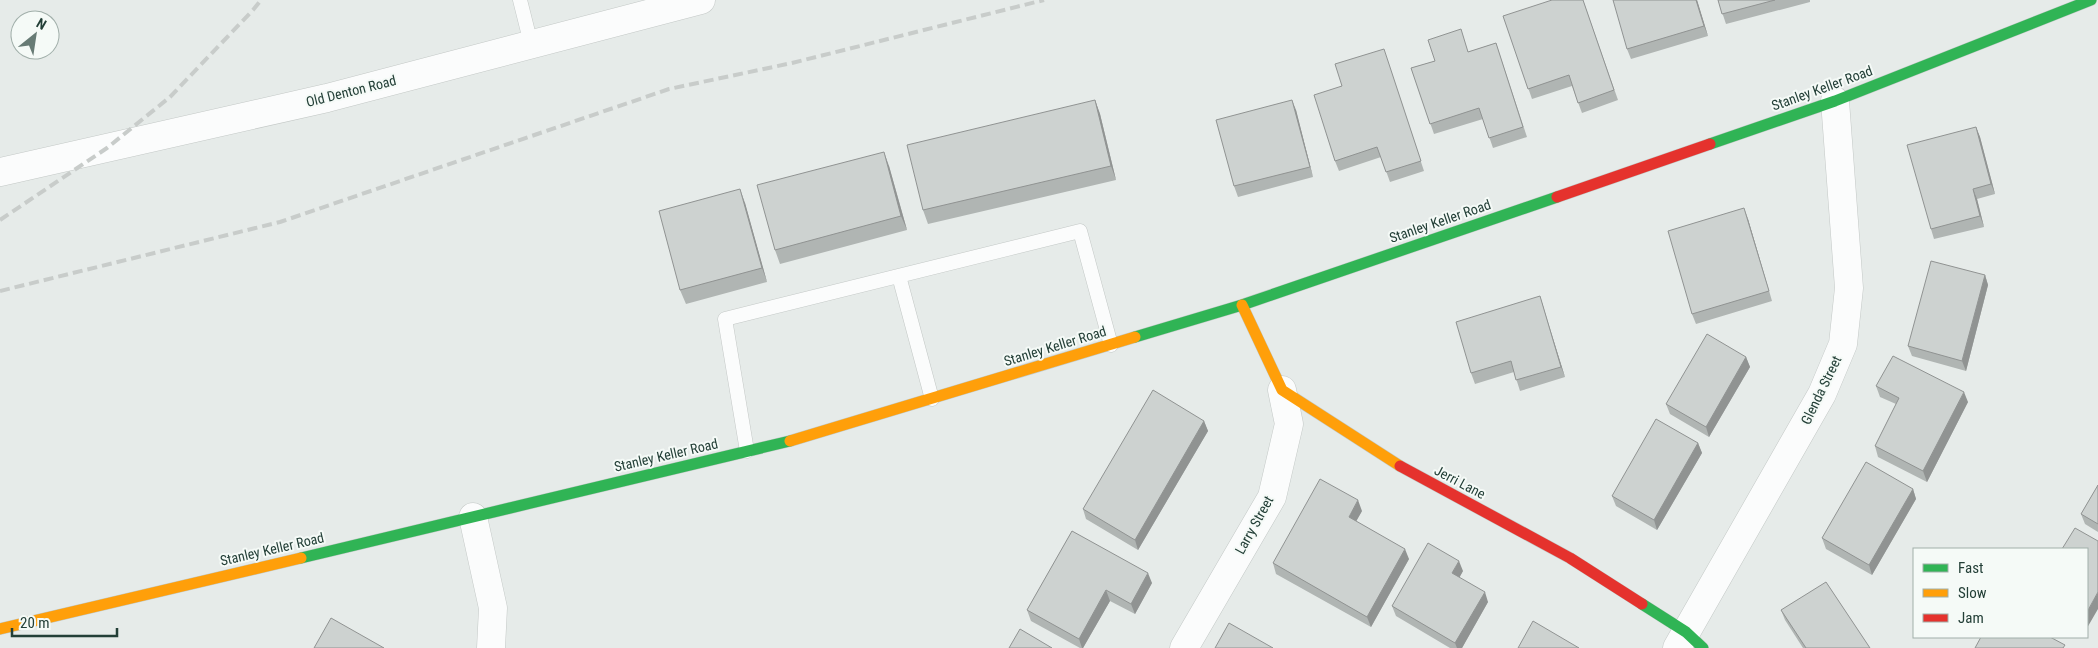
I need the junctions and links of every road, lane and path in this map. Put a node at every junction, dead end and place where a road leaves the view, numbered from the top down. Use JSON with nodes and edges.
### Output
{"nodes":[{"id":1,"x":520,"y":0,"type":"edge"},
{"id":2,"x":701,"y":0,"type":"edge"},
{"id":3,"x":2091,"y":0,"type":"edge"},
{"id":4,"x":531,"y":44,"type":"junction"},
{"id":5,"x":1835,"y":101,"type":"junction"},
{"id":6,"x":0,"y":172,"type":"edge"},
{"id":7,"x":899,"y":276,"type":"junction"},
{"id":8,"x":1242,"y":305,"type":"junction"},
{"id":9,"x":1112,"y":345,"type":"junction"},
{"id":10,"x":1282,"y":390,"type":"junction"},
{"id":11,"x":932,"y":399,"type":"junction"},
{"id":12,"x":747,"y":451,"type":"junction"},
{"id":13,"x":473,"y":517,"type":"junction"},
{"id":14,"x":0,"y":629,"type":"edge"},
{"id":15,"x":1688,"y":643,"type":"edge"},
{"id":16,"x":491,"y":648,"type":"edge"},
{"id":17,"x":1184,"y":648,"type":"edge"}],
"edges":[{"from":1,"to":4,"type":"lane"},
{"from":2,"to":4,"type":"street","name":"Old Denton Road"},
{"from":3,"to":5,"type":"street","name":"Stanley Keller Road"},
{"from":4,"to":6,"type":"street","name":"Old Denton Road"},
{"from":5,"to":8,"type":"street","name":"Stanley Keller Road"},
{"from":5,"to":15,"type":"street","name":"Glenda Street"},
{"from":7,"to":9,"type":"lane"},
{"from":7,"to":11,"type":"lane"},
{"from":7,"to":12,"type":"lane"},
{"from":8,"to":9,"type":"street","name":"Stanley Keller Road"},
{"from":8,"to":10,"type":"street"},
{"from":9,"to":11,"type":"street","name":"Stanley Keller Road"},
{"from":10,"to":15,"type":"street","name":"Jerri Lane"},
{"from":10,"to":17,"type":"street","name":"Larry Street"},
{"from":11,"to":12,"type":"street","name":"Stanley Keller Road"},
{"from":12,"to":13,"type":"street","name":"Stanley Keller Road"},
{"from":13,"to":14,"type":"street","name":"Stanley Keller Road"},
{"from":13,"to":16,"type":"street"}]}
